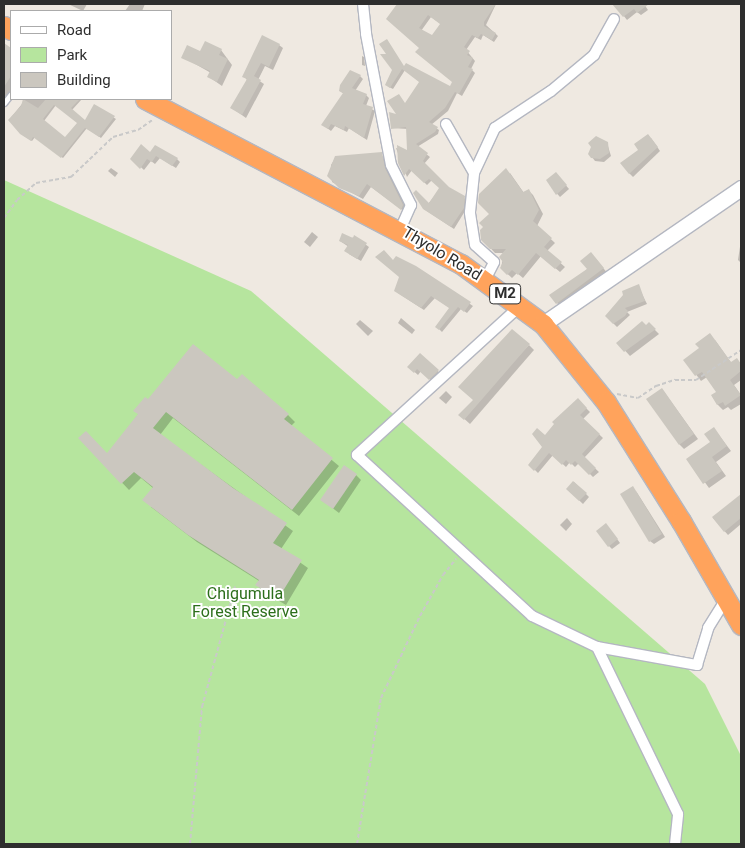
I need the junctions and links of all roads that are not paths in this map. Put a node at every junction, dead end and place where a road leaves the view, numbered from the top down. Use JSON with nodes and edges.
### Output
{"nodes":[{"id":1,"x":363,"y":4,"type":"edge"},
{"id":2,"x":614,"y":19,"type":"dead end"},
{"id":3,"x":148,"y":100,"type":"edge"},
{"id":4,"x":446,"y":124,"type":"dead end"},
{"id":5,"x":474,"y":173,"type":"junction"},
{"id":6,"x":741,"y":188,"type":"edge"},
{"id":7,"x":400,"y":230,"type":"junction"},
{"id":8,"x":485,"y":280,"type":"junction"},
{"id":9,"x":520,"y":306,"type":"junction"},
{"id":10,"x":543,"y":324,"type":"junction"},
{"id":11,"x":726,"y":599,"type":"junction"},
{"id":12,"x":741,"y":624,"type":"edge"},
{"id":13,"x":597,"y":647,"type":"junction"},
{"id":14,"x":675,"y":844,"type":"edge"}],
"edges":[{"from":1,"to":7,"type":"street"},
{"from":2,"to":5,"type":"street"},
{"from":3,"to":7,"type":"highway","name":"Thyolo Road","number":"M2"},
{"from":4,"to":5,"type":"street"},
{"from":5,"to":8,"type":"street"},
{"from":6,"to":10,"type":"street"},
{"from":7,"to":8,"type":"highway","name":"Thyolo Road","number":"M2"},
{"from":8,"to":9,"type":"highway","name":"Thyolo Road","number":"M2"},
{"from":9,"to":10,"type":"highway","name":"Thyolo Road","number":"M2"},
{"from":9,"to":13,"type":"street"},
{"from":10,"to":11,"type":"highway","name":"Thyolo Road","number":"M2"},
{"from":11,"to":12,"type":"highway","name":"Thyolo Road","number":"M2"},
{"from":11,"to":13,"type":"street"},
{"from":13,"to":14,"type":"street"}]}
